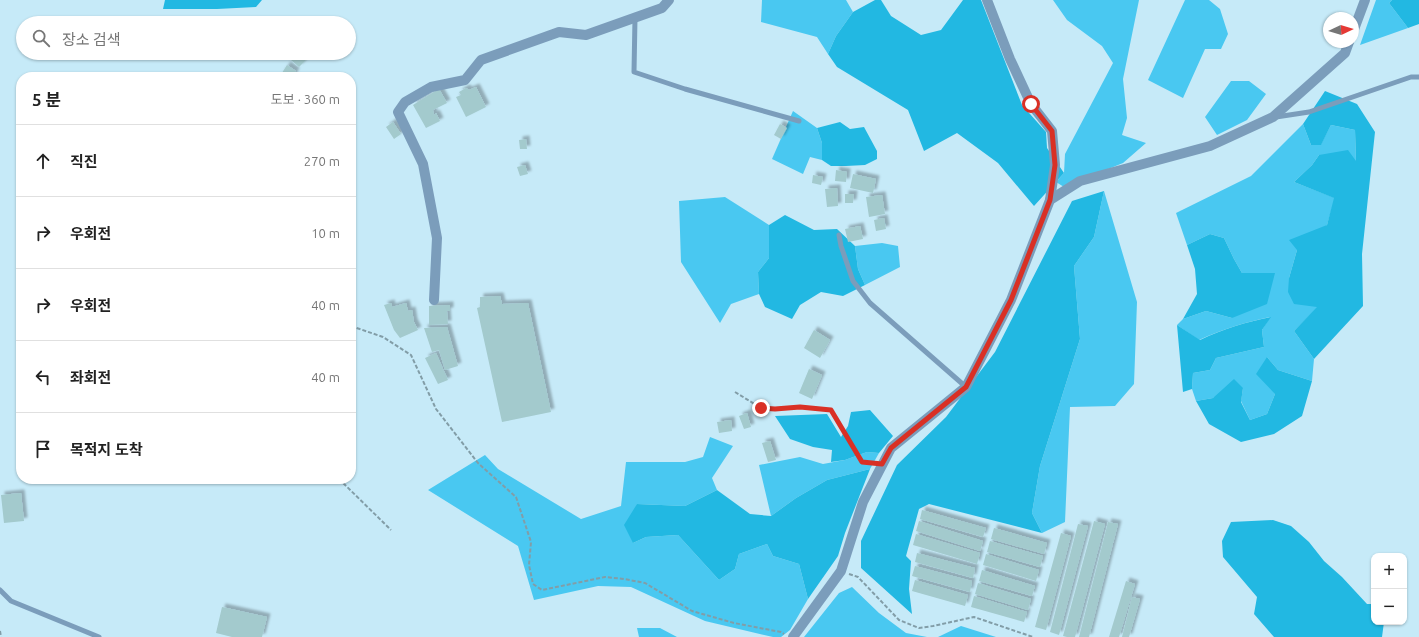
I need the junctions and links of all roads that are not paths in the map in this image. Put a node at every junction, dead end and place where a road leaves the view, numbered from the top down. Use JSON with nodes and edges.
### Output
{"nodes":[{"id":1,"x":669,"y":0,"type":"edge"},
{"id":2,"x":987,"y":0,"type":"edge"},
{"id":3,"x":1365,"y":0,"type":"edge"},
{"id":4,"x":1359,"y":16,"type":"edge"},
{"id":5,"x":635,"y":18,"type":"junction"},
{"id":6,"x":1347,"y":48,"type":"edge"},
{"id":7,"x":1419,"y":77,"type":"edge"},
{"id":8,"x":1273,"y":117,"type":"junction"},
{"id":9,"x":799,"y":122,"type":"dead end"},
{"id":10,"x":1050,"y":200,"type":"junction"},
{"id":11,"x":840,"y":235,"type":"dead end"},
{"id":12,"x":434,"y":300,"type":"dead end"},
{"id":13,"x":966,"y":387,"type":"junction"},
{"id":14,"x":0,"y":590,"type":"edge"},
{"id":15,"x":99,"y":637,"type":"edge"},
{"id":16,"x":794,"y":637,"type":"edge"}],
"edges":[{"from":1,"to":5,"type":"street"},
{"from":2,"to":10,"type":"street"},
{"from":3,"to":4,"type":"street"},
{"from":5,"to":9,"type":"lane"},
{"from":5,"to":12,"type":"street"},
{"from":6,"to":8,"type":"street"},
{"from":7,"to":8,"type":"lane"},
{"from":8,"to":10,"type":"street"},
{"from":10,"to":13,"type":"street"},
{"from":11,"to":13,"type":"lane"},
{"from":13,"to":16,"type":"street"},
{"from":14,"to":15,"type":"lane"}]}
